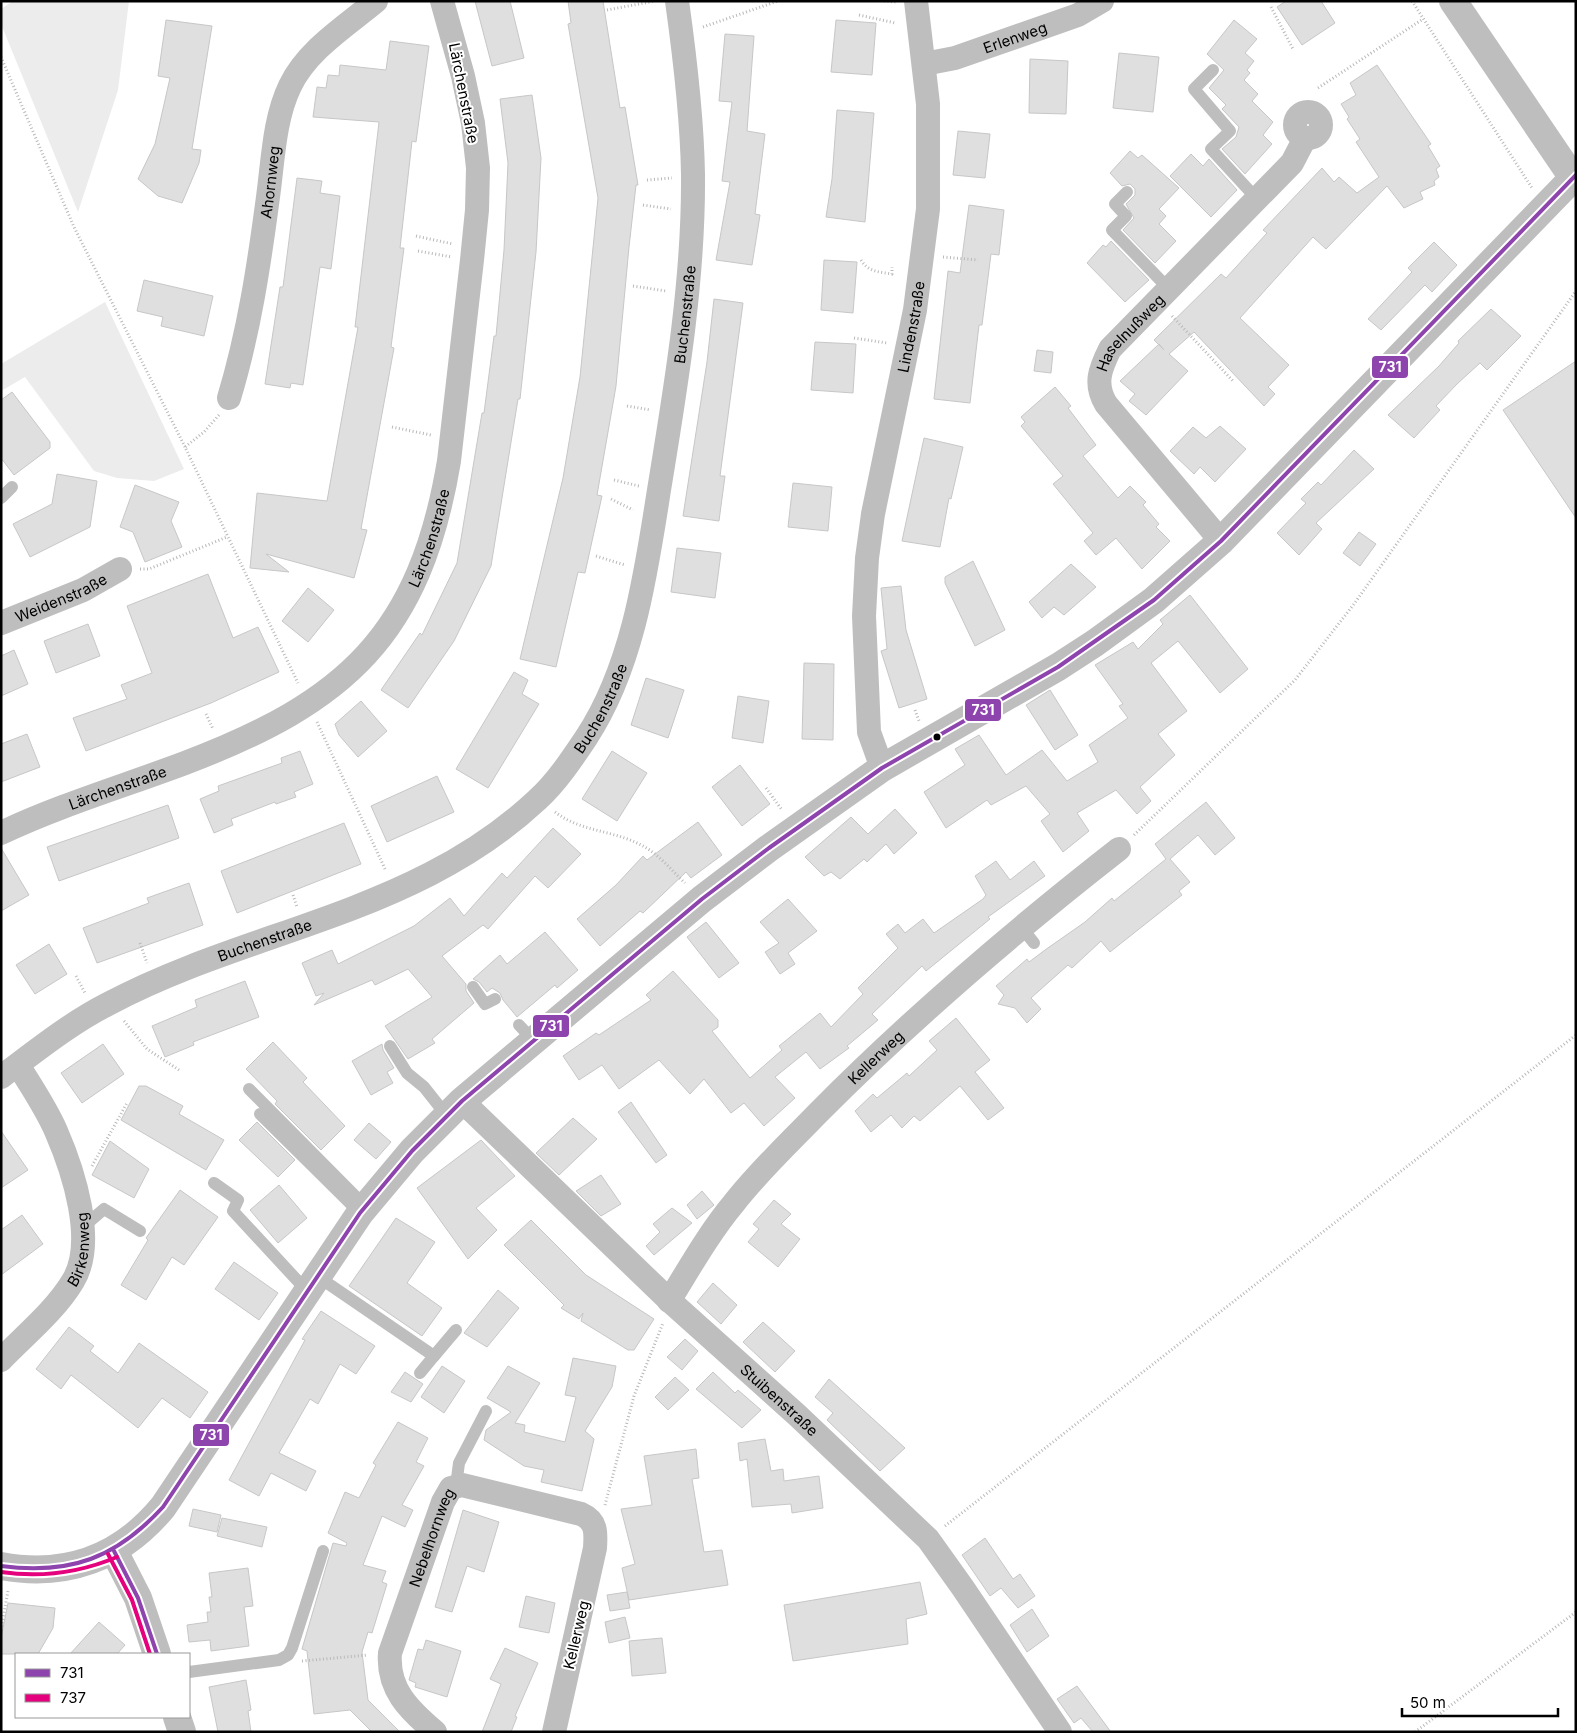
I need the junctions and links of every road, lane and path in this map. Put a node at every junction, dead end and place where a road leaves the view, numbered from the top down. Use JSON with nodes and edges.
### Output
{"nodes":[{"id":1,"x":376,"y":1,"type":"edge"},
{"id":2,"x":442,"y":1,"type":"edge"},
{"id":3,"x":656,"y":1,"type":"edge"},
{"id":4,"x":676,"y":1,"type":"edge"},
{"id":5,"x":778,"y":1,"type":"edge"},
{"id":6,"x":916,"y":1,"type":"edge"},
{"id":7,"x":1102,"y":1,"type":"edge"},
{"id":8,"x":1412,"y":1,"type":"edge"},
{"id":9,"x":1452,"y":1,"type":"edge"},
{"id":10,"x":1271,"y":7,"type":"dead end"},
{"id":11,"x":607,"y":10,"type":"dead end"},
{"id":12,"x":859,"y":15,"type":"dead end"},
{"id":13,"x":1423,"y":20,"type":"junction"},
{"id":14,"x":895,"y":28,"type":"dead end"},
{"id":15,"x":682,"y":34,"type":"junction"},
{"id":16,"x":1293,"y":48,"type":"dead end"},
{"id":17,"x":1,"y":57,"type":"edge"},
{"id":18,"x":924,"y":64,"type":"junction"},
{"id":19,"x":1213,"y":70,"type":"dead end"},
{"id":20,"x":1318,"y":88,"type":"dead end"},
{"id":21,"x":1305,"y":138,"type":"dead end"},
{"id":22,"x":1575,"y":178,"type":"edge"},
{"id":23,"x":1126,"y":192,"type":"dead end"},
{"id":24,"x":1257,"y":198,"type":"junction"},
{"id":25,"x":643,"y":205,"type":"dead end"},
{"id":26,"x":1545,"y":208,"type":"junction"},
{"id":27,"x":692,"y":211,"type":"junction"},
{"id":28,"x":416,"y":236,"type":"dead end"},
{"id":29,"x":418,"y":251,"type":"dead end"},
{"id":30,"x":473,"y":254,"type":"junction"},
{"id":31,"x":923,"y":256,"type":"junction"},
{"id":32,"x":861,"y":260,"type":"dead end"},
{"id":33,"x":978,"y":260,"type":"dead end"},
{"id":34,"x":892,"y":267,"type":"dead end"},
{"id":35,"x":633,"y":286,"type":"dead end"},
{"id":36,"x":1576,"y":292,"type":"edge"},
{"id":37,"x":686,"y":295,"type":"junction"},
{"id":38,"x":1163,"y":295,"type":"junction"},
{"id":39,"x":854,"y":338,"type":"dead end"},
{"id":40,"x":908,"y":346,"type":"junction"},
{"id":41,"x":1233,"y":382,"type":"dead end"},
{"id":42,"x":230,"y":398,"type":"joint"},
{"id":43,"x":392,"y":427,"type":"dead end"},
{"id":44,"x":451,"y":439,"type":"junction"},
{"id":45,"x":185,"y":447,"type":"junction"},
{"id":46,"x":12,"y":486,"type":"dead end"},
{"id":47,"x":1,"y":498,"type":"edge"},
{"id":48,"x":227,"y":537,"type":"junction"},
{"id":49,"x":1221,"y":541,"type":"junction"},
{"id":50,"x":596,"y":556,"type":"dead end"},
{"id":51,"x":120,"y":569,"type":"joint"},
{"id":52,"x":644,"y":571,"type":"junction"},
{"id":53,"x":1,"y":623,"type":"edge"},
{"id":54,"x":309,"y":704,"type":"junction"},
{"id":55,"x":882,"y":768,"type":"junction"},
{"id":56,"x":539,"y":799,"type":"junction"},
{"id":57,"x":1,"y":833,"type":"edge"},
{"id":58,"x":1119,"y":848,"type":"joint"},
{"id":59,"x":675,"y":874,"type":"dead end"},
{"id":60,"x":395,"y":890,"type":"junction"},
{"id":61,"x":474,"y":987,"type":"dead end"},
{"id":62,"x":495,"y":999,"type":"dead end"},
{"id":63,"x":110,"y":1003,"type":"junction"},
{"id":64,"x":1576,"y":1035,"type":"edge"},
{"id":65,"x":390,"y":1046,"type":"dead end"},
{"id":66,"x":179,"y":1070,"type":"dead end"},
{"id":67,"x":10,"y":1071,"type":"edge"},
{"id":68,"x":249,"y":1089,"type":"dead end"},
{"id":69,"x":127,"y":1103,"type":"dead end"},
{"id":70,"x":455,"y":1109,"type":"junction"},
{"id":71,"x":260,"y":1114,"type":"dead end"},
{"id":72,"x":214,"y":1183,"type":"dead end"},
{"id":73,"x":76,"y":1195,"type":"junction"},
{"id":74,"x":363,"y":1210,"type":"junction"},
{"id":75,"x":82,"y":1228,"type":"junction"},
{"id":76,"x":140,"y":1231,"type":"dead end"},
{"id":77,"x":312,"y":1283,"type":"junction"},
{"id":78,"x":670,"y":1301,"type":"junction"},
{"id":79,"x":456,"y":1330,"type":"dead end"},
{"id":80,"x":434,"y":1356,"type":"junction"},
{"id":81,"x":1,"y":1360,"type":"edge"},
{"id":82,"x":420,"y":1373,"type":"dead end"},
{"id":83,"x":486,"y":1411,"type":"dead end"},
{"id":84,"x":456,"y":1486,"type":"junction"},
{"id":85,"x":596,"y":1537,"type":"junction"},
{"id":86,"x":928,"y":1540,"type":"junction"},
{"id":87,"x":114,"y":1551,"type":"junction"},
{"id":88,"x":323,"y":1551,"type":"dead end"},
{"id":89,"x":7,"y":1567,"type":"edge"},
{"id":90,"x":1576,"y":1612,"type":"edge"},
{"id":91,"x":1,"y":1630,"type":"edge"},
{"id":92,"x":157,"y":1653,"type":"edge"},
{"id":93,"x":390,"y":1653,"type":"junction"},
{"id":94,"x":288,"y":1655,"type":"junction"},
{"id":95,"x":190,"y":1672,"type":"edge"},
{"id":96,"x":178,"y":1718,"type":"edge"},
{"id":97,"x":182,"y":1732,"type":"edge"},
{"id":98,"x":435,"y":1732,"type":"edge"},
{"id":99,"x":554,"y":1732,"type":"edge"},
{"id":100,"x":1060,"y":1732,"type":"edge"},
{"id":101,"x":1415,"y":1732,"type":"edge"}],
"edges":[{"from":1,"to":42,"type":"street","name":"Ahornweg"},
{"from":2,"to":30,"type":"street","name":"Lärchenstraße"},
{"from":3,"to":11,"type":"path"},
{"from":4,"to":15,"type":"street","name":"Buchenstraße"},
{"from":5,"to":15,"type":"path"},
{"from":6,"to":18,"type":"street","name":"Lindenstraße"},
{"from":7,"to":18,"type":"street","name":"Erlenweg"},
{"from":8,"to":13,"type":"path"},
{"from":9,"to":22,"type":"street"},
{"from":10,"to":16,"type":"path"},
{"from":12,"to":14,"type":"path"},
{"from":13,"to":20,"type":"path"},
{"from":13,"to":26,"type":"path"},
{"from":15,"to":27,"type":"street","name":"Buchenstraße"},
{"from":17,"to":45,"type":"path"},
{"from":18,"to":31,"type":"street","name":"Lindenstraße"},
{"from":19,"to":24,"type":"lane"},
{"from":21,"to":24,"type":"street","name":"Haselnußweg"},
{"from":22,"to":26,"type":"street"},
{"from":23,"to":38,"type":"lane"},
{"from":24,"to":38,"type":"street","name":"Haselnußweg"},
{"from":25,"to":27,"type":"path"},
{"from":26,"to":49,"type":"street"},
{"from":27,"to":37,"type":"street","name":"Buchenstraße"},
{"from":28,"to":30,"type":"path"},
{"from":29,"to":30,"type":"path"},
{"from":30,"to":44,"type":"street","name":"Lärchenstraße"},
{"from":31,"to":33,"type":"path"},
{"from":31,"to":40,"type":"street","name":"Lindenstraße"},
{"from":32,"to":34,"type":"path"},
{"from":35,"to":37,"type":"path"},
{"from":36,"to":58,"type":"path"},
{"from":37,"to":52,"type":"street","name":"Buchenstraße"},
{"from":38,"to":41,"type":"path"},
{"from":38,"to":49,"type":"street","name":"Haselnußweg"},
{"from":39,"to":40,"type":"path"},
{"from":40,"to":55,"type":"street","name":"Lindenstraße"},
{"from":42,"to":45,"type":"path"},
{"from":43,"to":44,"type":"path"},
{"from":44,"to":54,"type":"street","name":"Lärchenstraße"},
{"from":45,"to":48,"type":"path"},
{"from":46,"to":47,"type":"lane"},
{"from":48,"to":51,"type":"path"},
{"from":48,"to":54,"type":"path"},
{"from":49,"to":55,"type":"street"},
{"from":50,"to":52,"type":"path"},
{"from":51,"to":53,"type":"street","name":"Weidenstraße"},
{"from":52,"to":56,"type":"street","name":"Buchenstraße"},
{"from":54,"to":57,"type":"street","name":"Lärchenstraße"},
{"from":54,"to":60,"type":"path"},
{"from":55,"to":70,"type":"street"},
{"from":56,"to":59,"type":"path"},
{"from":56,"to":60,"type":"street","name":"Buchenstraße"},
{"from":58,"to":78,"type":"street","name":"Kellerweg"},
{"from":60,"to":63,"type":"street","name":"Buchenstraße"},
{"from":61,"to":62,"type":"lane"},
{"from":63,"to":66,"type":"path"},
{"from":63,"to":67,"type":"street","name":"Buchenstraße"},
{"from":64,"to":86,"type":"path"},
{"from":65,"to":70,"type":"lane"},
{"from":67,"to":73,"type":"street","name":"Birkenweg"},
{"from":68,"to":74,"type":"lane"},
{"from":69,"to":73,"type":"path"},
{"from":70,"to":74,"type":"street"},
{"from":70,"to":78,"type":"street","name":"Stuibenstraße"},
{"from":71,"to":74,"type":"lane"},
{"from":72,"to":77,"type":"lane"},
{"from":73,"to":75,"type":"street","name":"Birkenweg"},
{"from":74,"to":77,"type":"street"},
{"from":75,"to":76,"type":"lane"},
{"from":75,"to":81,"type":"street","name":"Birkenweg"},
{"from":77,"to":80,"type":"lane"},
{"from":77,"to":87,"type":"street"},
{"from":78,"to":85,"type":"path"},
{"from":78,"to":86,"type":"street","name":"Stuibenstraße"},
{"from":79,"to":80,"type":"lane"},
{"from":80,"to":82,"type":"lane"},
{"from":83,"to":84,"type":"lane"},
{"from":84,"to":85,"type":"street","name":"Nebelhornweg"},
{"from":84,"to":93,"type":"street","name":"Nebelhornweg"},
{"from":85,"to":99,"type":"street","name":"Kellerweg"},
{"from":86,"to":100,"type":"street","name":"Stuibenstraße"},
{"from":87,"to":89,"type":"street"},
{"from":87,"to":92,"type":"street"},
{"from":88,"to":94,"type":"lane"},
{"from":89,"to":91,"type":"path"},
{"from":90,"to":101,"type":"path"},
{"from":93,"to":94,"type":"path"},
{"from":93,"to":98,"type":"street","name":"Nebelhornweg"},
{"from":94,"to":95,"type":"lane"},
{"from":96,"to":97,"type":"street"}]}
